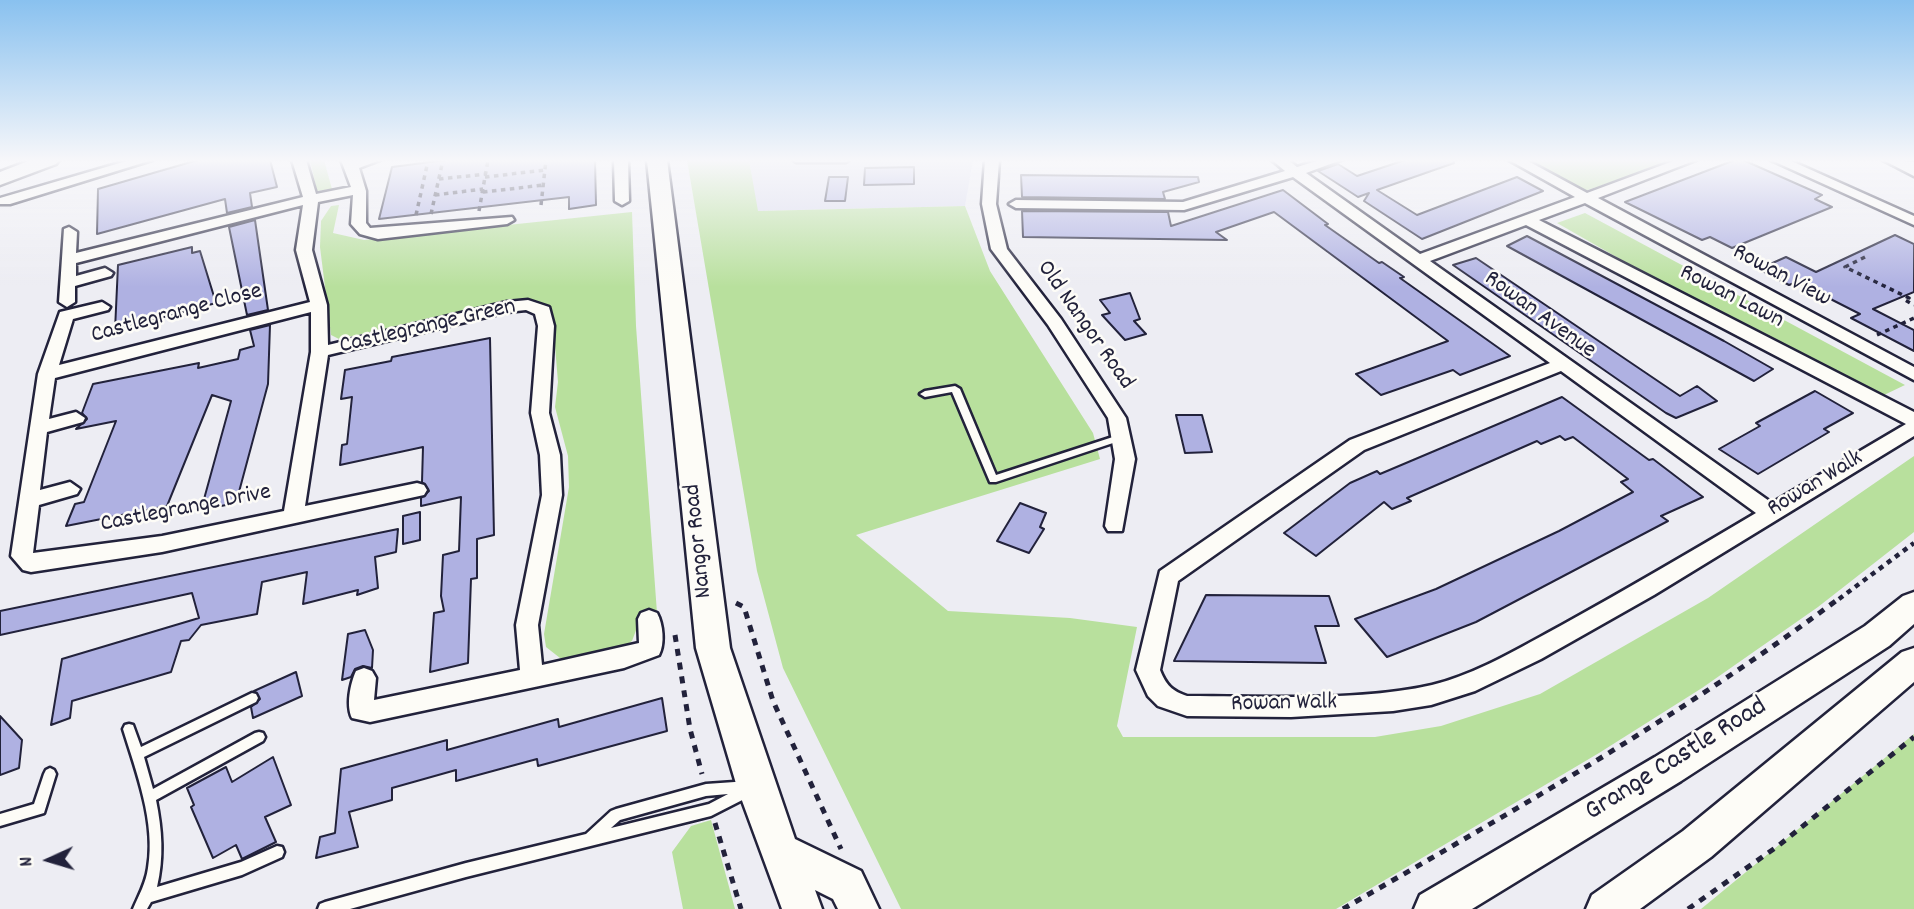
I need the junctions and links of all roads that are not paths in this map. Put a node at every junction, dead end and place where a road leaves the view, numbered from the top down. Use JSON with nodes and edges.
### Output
{"nodes":[{"id":1,"x":299,"y":202,"type":"edge"},
{"id":2,"x":311,"y":202,"type":"edge"},
{"id":3,"x":360,"y":202,"type":"edge"},
{"id":4,"x":662,"y":202,"type":"edge"},
{"id":5,"x":989,"y":202,"type":"edge"},
{"id":6,"x":1196,"y":202,"type":"edge"},
{"id":7,"x":1340,"y":202,"type":"edge"},
{"id":8,"x":1569,"y":202,"type":"edge"},
{"id":9,"x":1594,"y":202,"type":"edge"},
{"id":10,"x":1873,"y":202,"type":"edge"},
{"id":11,"x":1016,"y":204,"type":"dead end"},
{"id":12,"x":1525,"y":219,"type":"junction"},
{"id":13,"x":506,"y":220,"type":"dead end"},
{"id":14,"x":1914,"y":221,"type":"edge"},
{"id":15,"x":69,"y":232,"type":"dead end"},
{"id":16,"x":1421,"y":259,"type":"junction"},
{"id":17,"x":68,"y":260,"type":"junction"},
{"id":18,"x":105,"y":273,"type":"dead end"},
{"id":19,"x":68,"y":283,"type":"junction"},
{"id":20,"x":67,"y":302,"type":"dead end"},
{"id":21,"x":319,"y":304,"type":"junction"},
{"id":22,"x":102,"y":307,"type":"dead end"},
{"id":23,"x":320,"y":352,"type":"junction"},
{"id":24,"x":1564,"y":364,"type":"junction"},
{"id":25,"x":47,"y":374,"type":"junction"},
{"id":26,"x":1914,"y":374,"type":"edge"},
{"id":27,"x":925,"y":394,"type":"dead end"},
{"id":28,"x":76,"y":418,"type":"dead end"},
{"id":29,"x":1914,"y":420,"type":"edge"},
{"id":30,"x":1914,"y":427,"type":"edge"},
{"id":31,"x":38,"y":428,"type":"junction"},
{"id":32,"x":1122,"y":437,"type":"junction"},
{"id":33,"x":35,"y":451,"type":"joint"},
{"id":34,"x":70,"y":489,"type":"dead end"},
{"id":35,"x":417,"y":490,"type":"dead end"},
{"id":36,"x":29,"y":500,"type":"junction"},
{"id":37,"x":1769,"y":512,"type":"junction"},
{"id":38,"x":293,"y":516,"type":"junction"},
{"id":39,"x":1115,"y":526,"type":"dead end"},
{"id":40,"x":1914,"y":605,"type":"edge"},
{"id":41,"x":649,"y":619,"type":"dead end"},
{"id":42,"x":1914,"y":662,"type":"edge"},
{"id":43,"x":364,"y":678,"type":"dead end"},
{"id":44,"x":532,"y":678,"type":"junction"},
{"id":45,"x":252,"y":698,"type":"dead end"},
{"id":46,"x":129,"y":729,"type":"dead end"},
{"id":47,"x":259,"y":737,"type":"dead end"},
{"id":48,"x":136,"y":755,"type":"junction"},
{"id":49,"x":50,"y":774,"type":"dead end"},
{"id":50,"x":756,"y":787,"type":"junction"},
{"id":51,"x":148,"y":798,"type":"junction"},
{"id":52,"x":0,"y":820,"type":"edge"},
{"id":53,"x":589,"y":841,"type":"junction"},
{"id":54,"x":778,"y":851,"type":"junction"},
{"id":55,"x":278,"y":852,"type":"dead end"},
{"id":56,"x":149,"y":896,"type":"junction"},
{"id":57,"x":140,"y":909,"type":"edge"},
{"id":58,"x":325,"y":909,"type":"edge"},
{"id":59,"x":802,"y":909,"type":"edge"},
{"id":60,"x":859,"y":909,"type":"edge"},
{"id":61,"x":1434,"y":909,"type":"edge"},
{"id":62,"x":1606,"y":909,"type":"edge"}],
"edges":[{"from":1,"to":17,"type":"street"},
{"from":2,"to":21,"type":"street"},
{"from":3,"to":13,"type":"street"},
{"from":4,"to":50,"type":"main road","name":"Nangor Road"},
{"from":5,"to":32,"type":"street","name":"Old Nangor Road"},
{"from":6,"to":11,"type":"street"},
{"from":7,"to":16,"type":"street","name":"Rowan Avenue"},
{"from":8,"to":12,"type":"street"},
{"from":9,"to":26,"type":"street","name":"Rowan View"},
{"from":10,"to":14,"type":"street"},
{"from":12,"to":16,"type":"street"},
{"from":12,"to":29,"type":"street","name":"Rowan Lawn"},
{"from":15,"to":17,"type":"street"},
{"from":16,"to":24,"type":"street","name":"Rowan Avenue"},
{"from":17,"to":19,"type":"street"},
{"from":18,"to":19,"type":"street"},
{"from":19,"to":20,"type":"street"},
{"from":21,"to":23,"type":"street"},
{"from":21,"to":25,"type":"street","name":"Castlegrange Close"},
{"from":22,"to":25,"type":"street","name":"Castlegrange Close"},
{"from":23,"to":38,"type":"street"},
{"from":23,"to":44,"type":"street","name":"Castlegrange Green"},
{"from":24,"to":37,"type":"street","name":"Rowan Avenue"},
{"from":24,"to":37,"type":"street","name":"Rowan Walk"},
{"from":25,"to":31,"type":"street","name":"Castlegrange Close"},
{"from":27,"to":32,"type":"lane"},
{"from":28,"to":31,"type":"street"},
{"from":30,"to":37,"type":"street","name":"Rowan Walk"},
{"from":31,"to":33,"type":"street","name":"Castlegrange Close"},
{"from":32,"to":39,"type":"street","name":"Old Nangor Road"},
{"from":33,"to":36,"type":"street","name":"Castlegrange Drive"},
{"from":34,"to":36,"type":"street","name":"Castlegrange Drive"},
{"from":35,"to":38,"type":"street","name":"Castlegrange Drive"},
{"from":36,"to":38,"type":"street","name":"Castlegrange Drive"},
{"from":40,"to":61,"type":"main road","name":"Grange Castle Road"},
{"from":41,"to":44,"type":"street"},
{"from":42,"to":62,"type":"main road"},
{"from":43,"to":44,"type":"street"},
{"from":45,"to":48,"type":"lane"},
{"from":46,"to":48,"type":"lane"},
{"from":47,"to":51,"type":"lane"},
{"from":48,"to":51,"type":"lane"},
{"from":49,"to":52,"type":"lane"},
{"from":50,"to":53,"type":"lane"},
{"from":50,"to":53,"type":"lane"},
{"from":50,"to":54,"type":"main road","name":"Nangor Road"},
{"from":51,"to":56,"type":"lane"},
{"from":53,"to":58,"type":"lane"},
{"from":54,"to":59,"type":"main road","name":"Nangor Road"},
{"from":54,"to":60,"type":"main road"},
{"from":55,"to":56,"type":"lane"},
{"from":56,"to":57,"type":"lane"}]}
